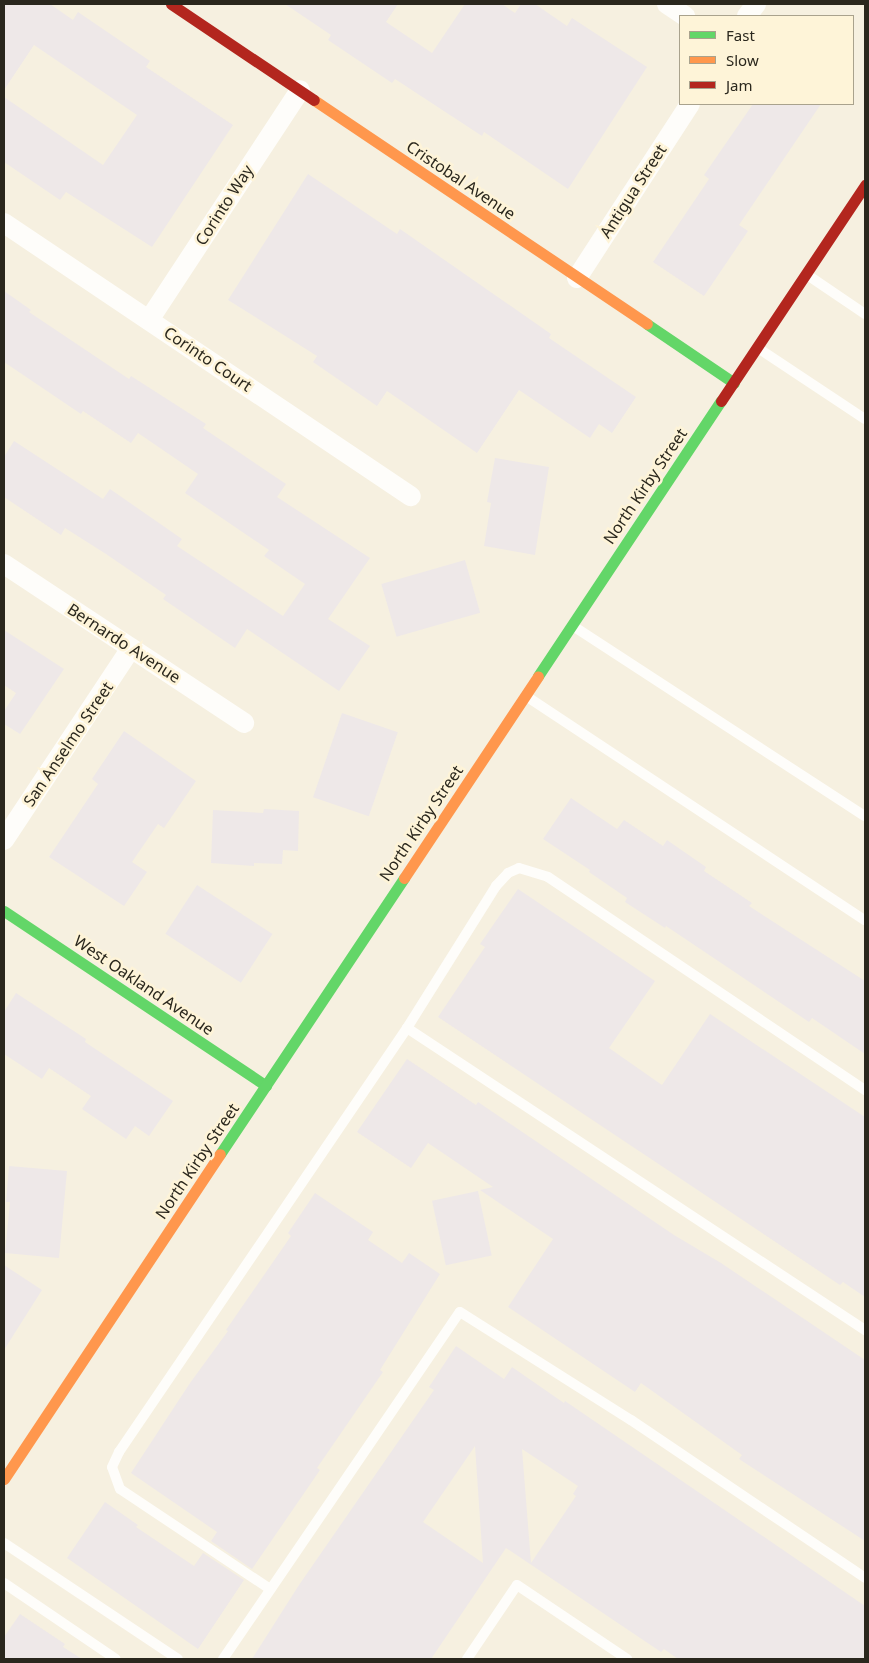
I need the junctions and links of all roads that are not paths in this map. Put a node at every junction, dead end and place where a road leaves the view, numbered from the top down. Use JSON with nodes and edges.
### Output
{"nodes":[{"id":1,"x":171,"y":4,"type":"edge"},
{"id":2,"x":666,"y":4,"type":"edge"},
{"id":3,"x":756,"y":4,"type":"edge"},
{"id":4,"x":683,"y":15,"type":"edge"},
{"id":5,"x":748,"y":15,"type":"edge"},
{"id":6,"x":300,"y":90,"type":"junction"},
{"id":7,"x":689,"y":105,"type":"edge"},
{"id":8,"x":865,"y":186,"type":"edge"},
{"id":9,"x":4,"y":223,"type":"edge"},
{"id":10,"x":806,"y":274,"type":"junction"},
{"id":11,"x":577,"y":278,"type":"junction"},
{"id":12,"x":865,"y":314,"type":"edge"},
{"id":13,"x":149,"y":320,"type":"junction"},
{"id":14,"x":758,"y":348,"type":"junction"},
{"id":15,"x":734,"y":383,"type":"junction"},
{"id":16,"x":865,"y":419,"type":"edge"},
{"id":17,"x":411,"y":496,"type":"dead end"},
{"id":18,"x":4,"y":564,"type":"edge"},
{"id":19,"x":572,"y":626,"type":"junction"},
{"id":20,"x":131,"y":648,"type":"junction"},
{"id":21,"x":525,"y":695,"type":"junction"},
{"id":22,"x":244,"y":723,"type":"dead end"},
{"id":23,"x":865,"y":816,"type":"edge"},
{"id":24,"x":4,"y":840,"type":"edge"},
{"id":25,"x":4,"y":911,"type":"edge"},
{"id":26,"x":865,"y":920,"type":"edge"},
{"id":27,"x":407,"y":1028,"type":"junction"},
{"id":28,"x":266,"y":1086,"type":"junction"},
{"id":29,"x":865,"y":1090,"type":"edge"},
{"id":30,"x":865,"y":1330,"type":"edge"},
{"id":31,"x":4,"y":1479,"type":"edge"},
{"id":32,"x":4,"y":1543,"type":"edge"},
{"id":33,"x":865,"y":1578,"type":"edge"},
{"id":34,"x":4,"y":1583,"type":"edge"},
{"id":35,"x":270,"y":1589,"type":"junction"},
{"id":36,"x":116,"y":1659,"type":"edge"},
{"id":37,"x":178,"y":1659,"type":"edge"},
{"id":38,"x":224,"y":1659,"type":"edge"},
{"id":39,"x":467,"y":1659,"type":"edge"},
{"id":40,"x":627,"y":1659,"type":"edge"}],
"edges":[{"from":1,"to":6,"type":"street","name":"Cristobal Avenue"},
{"from":2,"to":4,"type":"street"},
{"from":3,"to":5,"type":"street"},
{"from":6,"to":11,"type":"street","name":"Cristobal Avenue"},
{"from":6,"to":13,"type":"street","name":"Corinto Way"},
{"from":7,"to":11,"type":"street","name":"Antigua Street"},
{"from":8,"to":10,"type":"street","name":"North Kirby Street"},
{"from":9,"to":13,"type":"street","name":"Corinto Court"},
{"from":10,"to":12,"type":"lane"},
{"from":10,"to":14,"type":"street","name":"North Kirby Street"},
{"from":11,"to":15,"type":"street","name":"Cristobal Avenue"},
{"from":13,"to":17,"type":"street","name":"Corinto Court"},
{"from":14,"to":15,"type":"street","name":"North Kirby Street"},
{"from":14,"to":16,"type":"lane"},
{"from":15,"to":19,"type":"street","name":"North Kirby Street"},
{"from":18,"to":20,"type":"street","name":"Bernardo Avenue"},
{"from":19,"to":21,"type":"street","name":"North Kirby Street"},
{"from":19,"to":23,"type":"lane"},
{"from":20,"to":22,"type":"street","name":"Bernardo Avenue"},
{"from":20,"to":24,"type":"street","name":"San Anselmo Street"},
{"from":21,"to":26,"type":"lane"},
{"from":21,"to":28,"type":"street","name":"North Kirby Street"},
{"from":25,"to":28,"type":"street","name":"West Oakland Avenue"},
{"from":27,"to":29,"type":"lane"},
{"from":27,"to":30,"type":"lane"},
{"from":27,"to":35,"type":"lane"},
{"from":28,"to":31,"type":"street","name":"North Kirby Street"},
{"from":32,"to":37,"type":"lane"},
{"from":33,"to":35,"type":"lane"},
{"from":34,"to":36,"type":"lane"},
{"from":35,"to":38,"type":"lane"},
{"from":39,"to":40,"type":"lane"}]}
